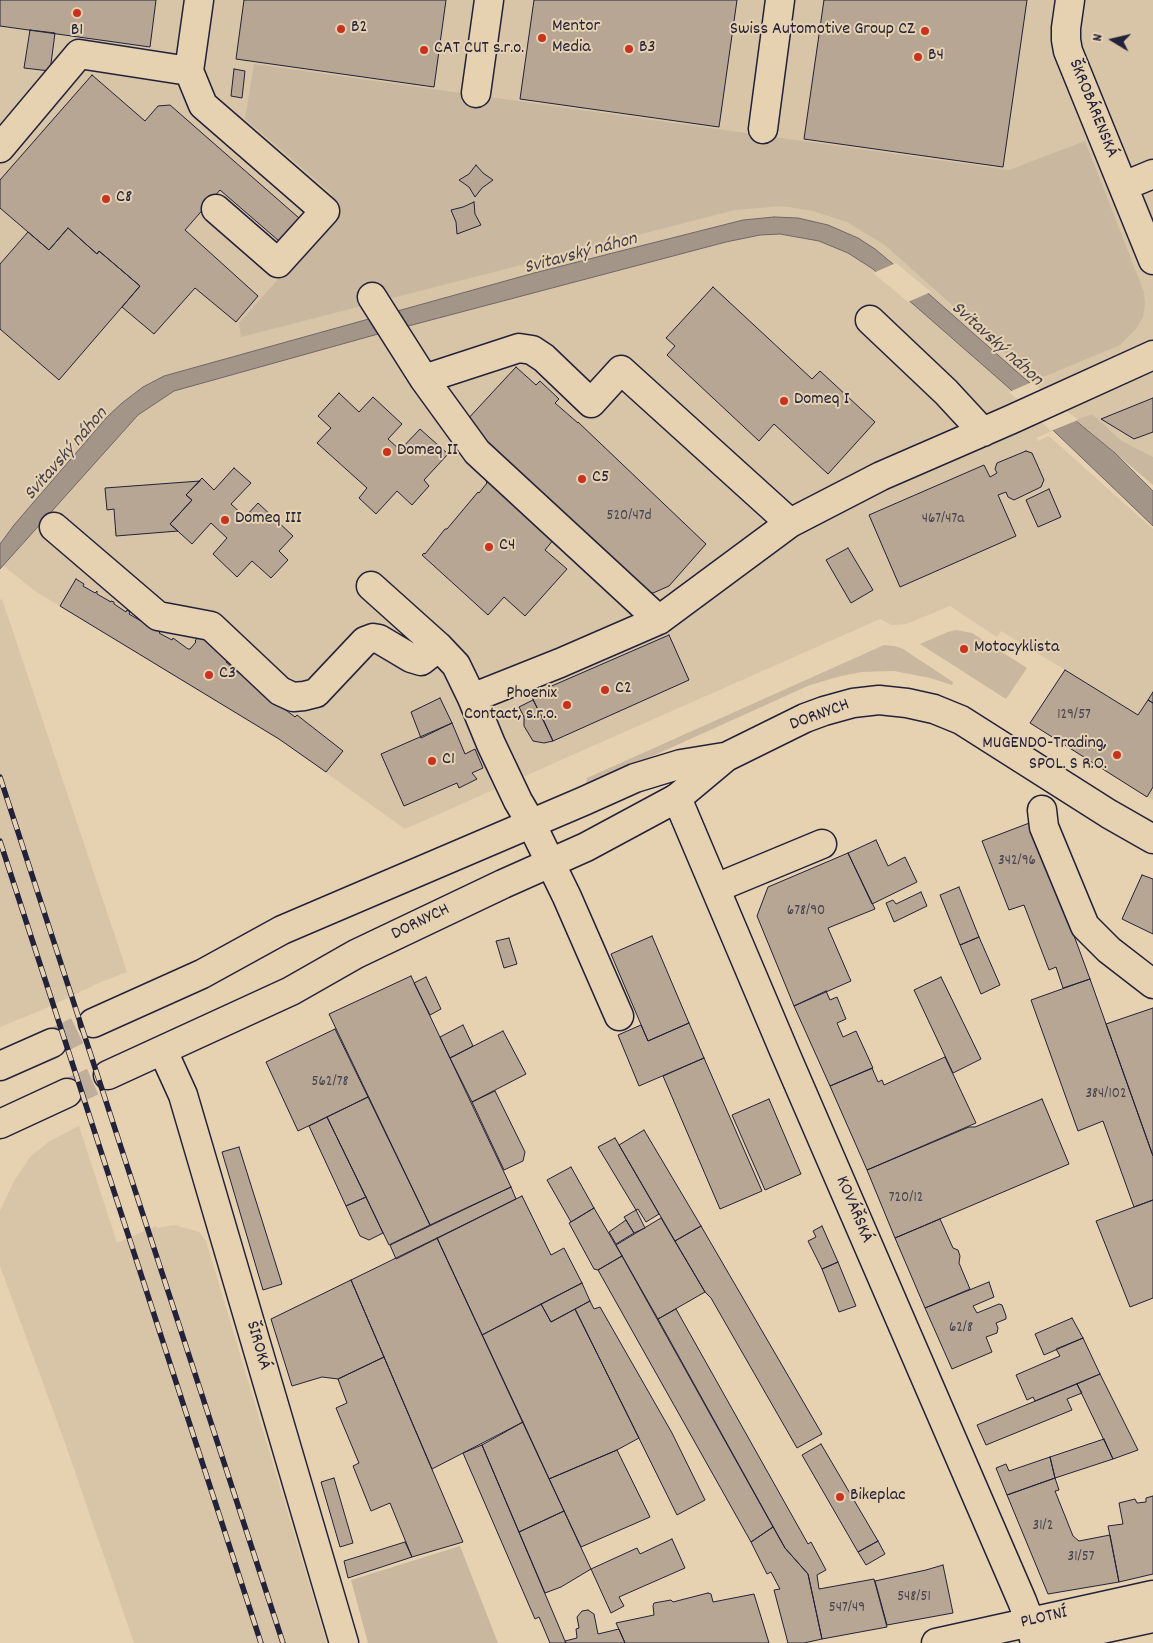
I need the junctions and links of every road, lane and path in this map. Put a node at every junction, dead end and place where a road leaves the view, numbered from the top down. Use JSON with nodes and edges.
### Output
{"nodes":[{"id":1,"x":199,"y":0,"type":"edge"},
{"id":2,"x":489,"y":0,"type":"edge"},
{"id":3,"x":780,"y":0,"type":"edge"},
{"id":4,"x":1070,"y":0,"type":"edge"},
{"id":5,"x":189,"y":71,"type":"junction"},
{"id":6,"x":476,"y":93,"type":"dead end"},
{"id":7,"x":762,"y":130,"type":"dead end"},
{"id":8,"x":0,"y":148,"type":"edge"},
{"id":9,"x":1153,"y":174,"type":"edge"},
{"id":10,"x":1124,"y":186,"type":"junction"},
{"id":11,"x":216,"y":209,"type":"dead end"},
{"id":12,"x":1153,"y":260,"type":"edge"},
{"id":13,"x":372,"y":297,"type":"dead end"},
{"id":14,"x":870,"y":320,"type":"dead end"},
{"id":15,"x":1153,"y":355,"type":"edge"},
{"id":16,"x":424,"y":379,"type":"junction"},
{"id":17,"x":983,"y":432,"type":"junction"},
{"id":18,"x":790,"y":523,"type":"junction"},
{"id":19,"x":54,"y":527,"type":"dead end"},
{"id":20,"x":371,"y":586,"type":"dead end"},
{"id":21,"x":659,"y":620,"type":"junction"},
{"id":22,"x":439,"y":647,"type":"junction"},
{"id":23,"x":472,"y":698,"type":"junction"},
{"id":24,"x":726,"y":757,"type":"junction"},
{"id":25,"x":677,"y":798,"type":"junction"},
{"id":26,"x":1042,"y":810,"type":"dead end"},
{"id":27,"x":531,"y":823,"type":"junction"},
{"id":28,"x":1153,"y":839,"type":"edge"},
{"id":29,"x":822,"y":844,"type":"dead end"},
{"id":30,"x":550,"y":863,"type":"junction"},
{"id":31,"x":716,"y":888,"type":"junction"},
{"id":32,"x":1153,"y":984,"type":"edge"},
{"id":33,"x":619,"y":1016,"type":"dead end"},
{"id":34,"x":93,"y":1023,"type":"tunnel mouth"},
{"id":35,"x":52,"y":1043,"type":"tunnel mouth"},
{"id":36,"x":163,"y":1051,"type":"junction"},
{"id":37,"x":0,"y":1066,"type":"edge"},
{"id":38,"x":108,"y":1075,"type":"tunnel mouth"},
{"id":39,"x":67,"y":1093,"type":"tunnel mouth"},
{"id":40,"x":9,"y":1120,"type":"edge"},
{"id":41,"x":0,"y":1140,"type":"edge"},
{"id":42,"x":1153,"y":1595,"type":"edge"},
{"id":43,"x":1153,"y":1618,"type":"edge"},
{"id":44,"x":1153,"y":1634,"type":"edge"},
{"id":45,"x":1034,"y":1636,"type":"edge"},
{"id":46,"x":344,"y":1643,"type":"edge"},
{"id":47,"x":936,"y":1643,"type":"edge"},
{"id":48,"x":1110,"y":1643,"type":"edge"}],
"edges":[{"from":1,"to":5,"type":"main road"},
{"from":2,"to":6,"type":"main road"},
{"from":3,"to":7,"type":"main road"},
{"from":4,"to":10,"type":"main road","name":"ŠKROBÁRENSKÁ"},
{"from":5,"to":8,"type":"main road"},
{"from":5,"to":11,"type":"main road"},
{"from":9,"to":10,"type":"main road"},
{"from":10,"to":12,"type":"main road","name":"ŠKROBÁRENSKÁ"},
{"from":13,"to":16,"type":"main road"},
{"from":14,"to":17,"type":"main road"},
{"from":15,"to":17,"type":"main road"},
{"from":16,"to":18,"type":"main road"},
{"from":16,"to":21,"type":"main road"},
{"from":17,"to":18,"type":"main road"},
{"from":18,"to":21,"type":"main road"},
{"from":19,"to":22,"type":"main road"},
{"from":20,"to":22,"type":"main road"},
{"from":21,"to":23,"type":"main road"},
{"from":22,"to":23,"type":"main road"},
{"from":23,"to":27,"type":"main road"},
{"from":24,"to":25,"type":"main road","name":"DORNYCH"},
{"from":24,"to":27,"type":"main road","name":"DORNYCH"},
{"from":24,"to":28,"type":"main road","name":"DORNYCH"},
{"from":25,"to":30,"type":"main road","name":"DORNYCH"},
{"from":25,"to":31,"type":"main road","name":"KOVÁŘSKÁ"},
{"from":26,"to":32,"type":"main road"},
{"from":27,"to":30,"type":"main road"},
{"from":27,"to":34,"type":"main road","name":"DORNYCH"},
{"from":29,"to":31,"type":"main road"},
{"from":30,"to":33,"type":"main road"},
{"from":30,"to":36,"type":"main road","name":"DORNYCH"},
{"from":31,"to":45,"type":"main road","name":"KOVÁŘSKÁ"},
{"from":35,"to":37,"type":"main road"},
{"from":36,"to":38,"type":"main road","name":"DORNYCH"},
{"from":36,"to":46,"type":"main road","name":"ŠIROKÁ"},
{"from":39,"to":40,"type":"main road"},
{"from":40,"to":41,"type":"main road"},
{"from":42,"to":45,"type":"main road","name":"PLOTNÍ"},
{"from":43,"to":45,"type":"main road"},
{"from":44,"to":48,"type":"main road"},
{"from":45,"to":47,"type":"main road","name":"PLOTNÍ"}]}
